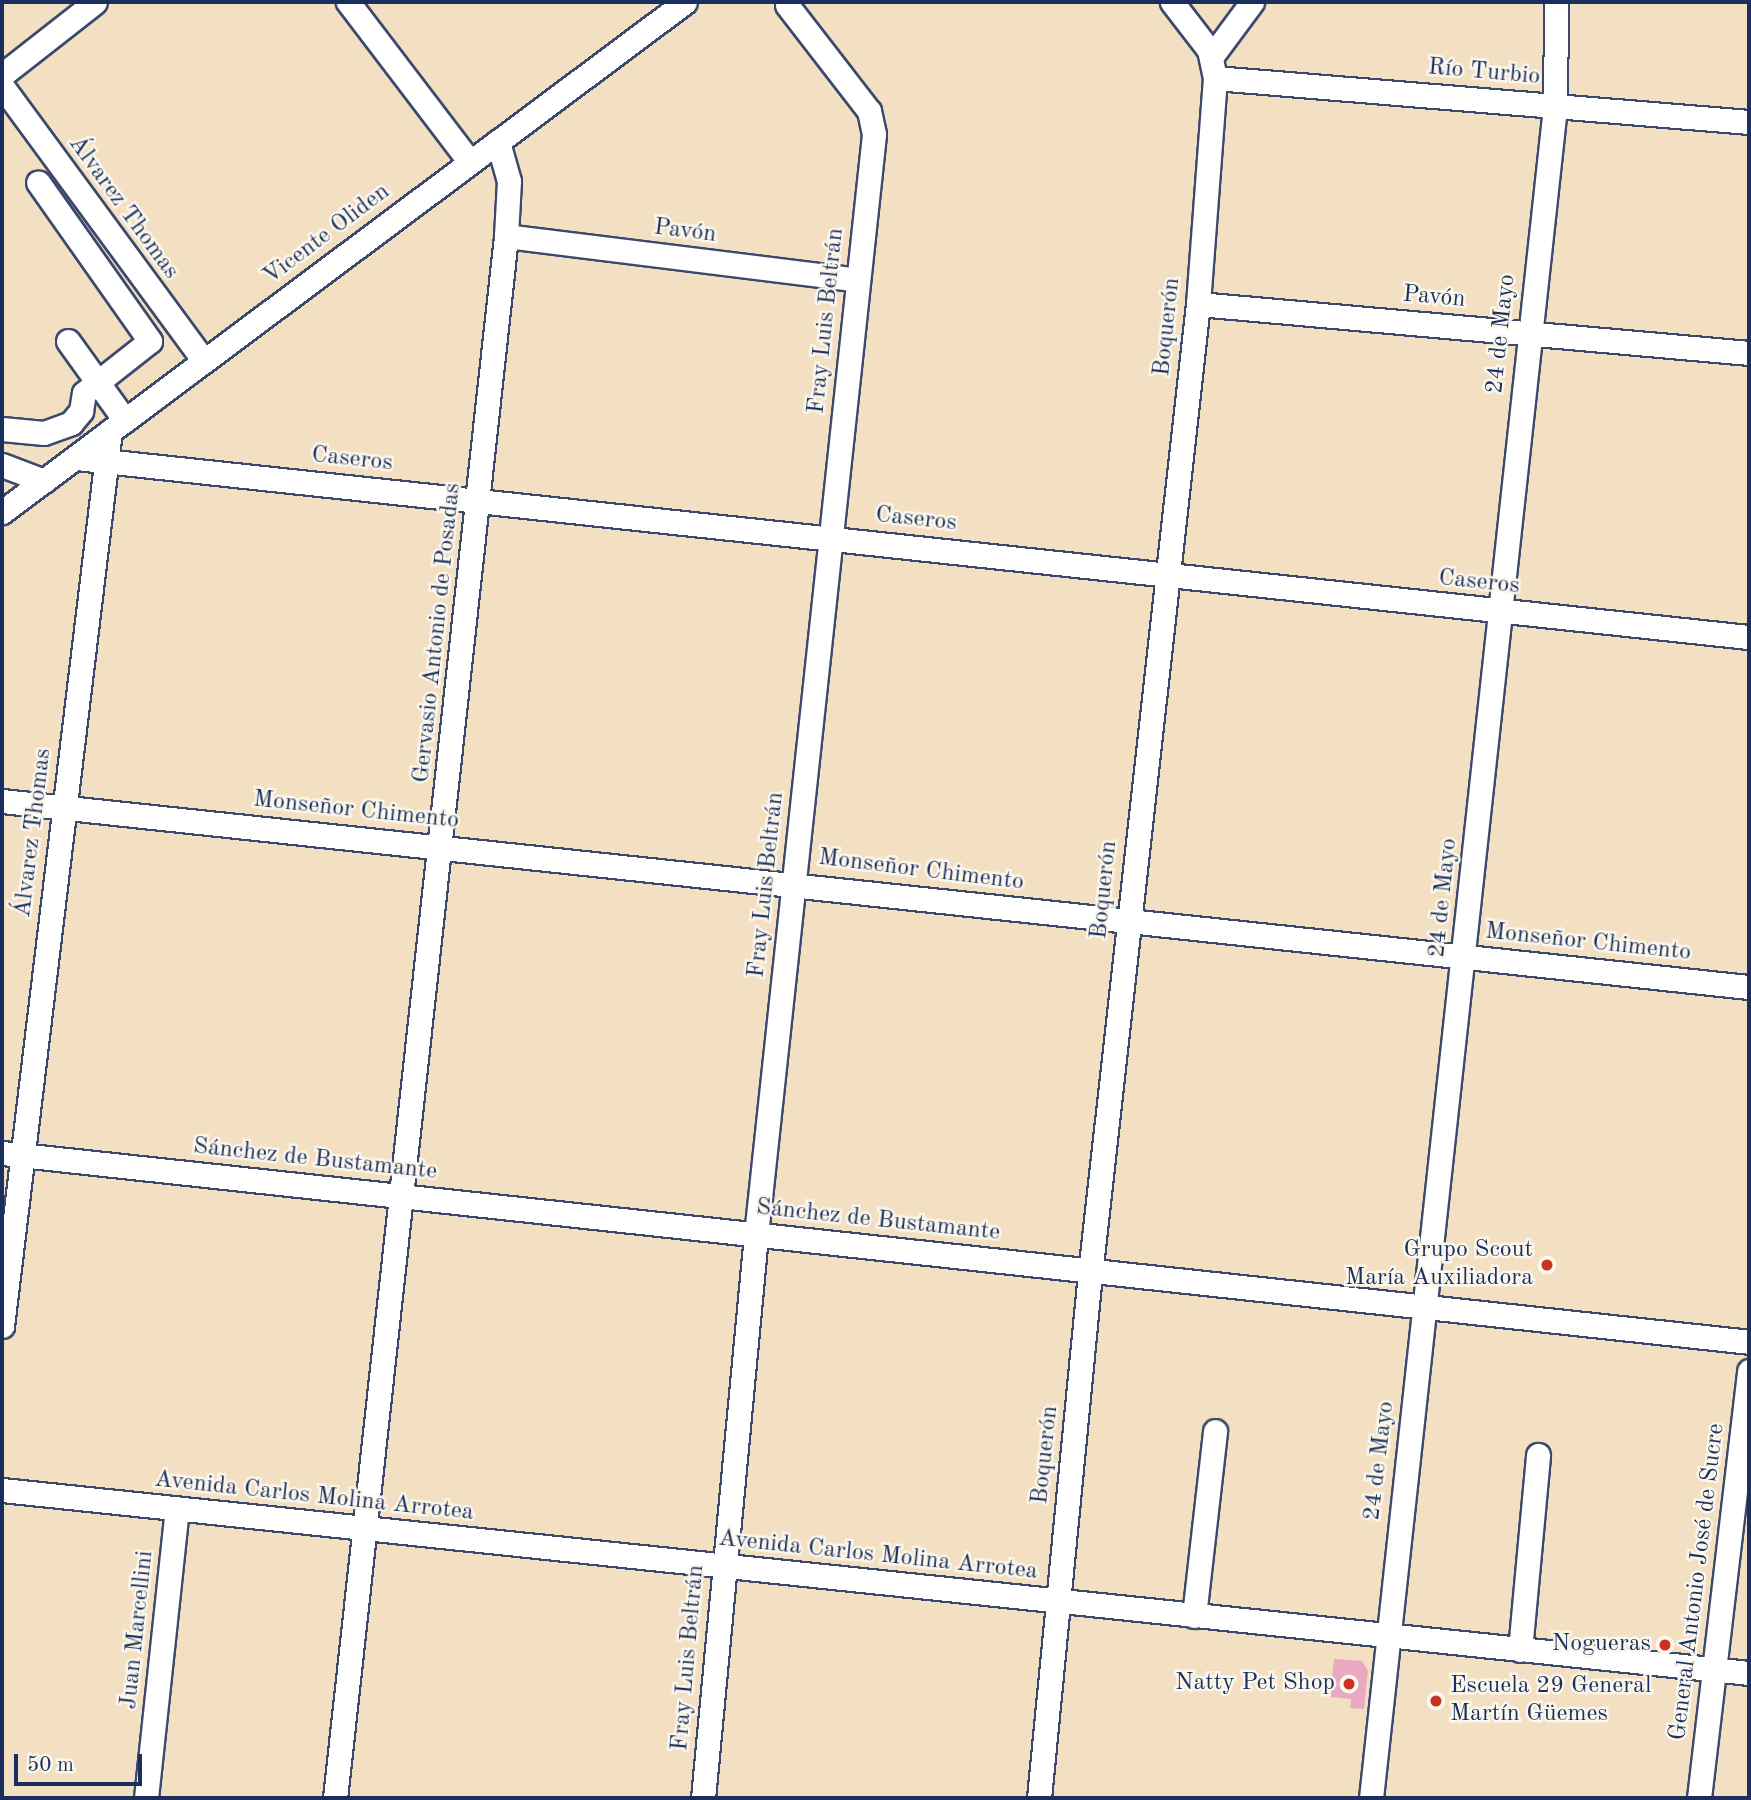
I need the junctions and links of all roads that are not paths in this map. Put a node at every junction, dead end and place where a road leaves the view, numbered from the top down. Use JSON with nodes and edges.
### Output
{"nodes":[{"id":1,"x":95,"y":2,"type":"edge"},
{"id":2,"x":348,"y":2,"type":"edge"},
{"id":3,"x":685,"y":2,"type":"edge"},
{"id":4,"x":1172,"y":2,"type":"edge"},
{"id":5,"x":1252,"y":2,"type":"edge"},
{"id":6,"x":1556,"y":2,"type":"edge"},
{"id":7,"x":788,"y":5,"type":"dead end"},
{"id":8,"x":1214,"y":67,"type":"junction"},
{"id":9,"x":2,"y":75,"type":"edge"},
{"id":10,"x":2,"y":86,"type":"edge"},
{"id":11,"x":1555,"y":106,"type":"junction"},
{"id":12,"x":1749,"y":122,"type":"edge"},
{"id":13,"x":498,"y":142,"type":"junction"},
{"id":14,"x":469,"y":161,"type":"junction"},
{"id":15,"x":38,"y":181,"type":"dead end"},
{"id":16,"x":506,"y":236,"type":"junction"},
{"id":17,"x":857,"y":280,"type":"junction"},
{"id":18,"x":1198,"y":304,"type":"junction"},
{"id":19,"x":1528,"y":332,"type":"junction"},
{"id":20,"x":68,"y":341,"type":"dead end"},
{"id":21,"x":1749,"y":353,"type":"edge"},
{"id":22,"x":203,"y":360,"type":"junction"},
{"id":23,"x":97,"y":383,"type":"junction"},
{"id":24,"x":117,"y":425,"type":"junction"},
{"id":25,"x":2,"y":429,"type":"edge"},
{"id":26,"x":76,"y":458,"type":"junction"},
{"id":27,"x":107,"y":460,"type":"junction"},
{"id":28,"x":2,"y":465,"type":"edge"},
{"id":29,"x":44,"y":481,"type":"junction"},
{"id":30,"x":479,"y":500,"type":"junction"},
{"id":31,"x":2,"y":512,"type":"edge"},
{"id":32,"x":831,"y":537,"type":"junction"},
{"id":33,"x":1168,"y":573,"type":"junction"},
{"id":34,"x":1502,"y":612,"type":"junction"},
{"id":35,"x":1749,"y":637,"type":"edge"},
{"id":36,"x":2,"y":801,"type":"edge"},
{"id":37,"x":63,"y":808,"type":"junction"},
{"id":38,"x":442,"y":845,"type":"junction"},
{"id":39,"x":794,"y":882,"type":"junction"},
{"id":40,"x":1128,"y":921,"type":"junction"},
{"id":41,"x":1464,"y":956,"type":"junction"},
{"id":42,"x":1749,"y":987,"type":"edge"},
{"id":43,"x":12,"y":1154,"type":"edge"},
{"id":44,"x":402,"y":1196,"type":"junction"},
{"id":45,"x":756,"y":1235,"type":"junction"},
{"id":46,"x":1091,"y":1271,"type":"junction"},
{"id":47,"x":1425,"y":1308,"type":"junction"},
{"id":48,"x":2,"y":1326,"type":"edge"},
{"id":49,"x":1749,"y":1342,"type":"edge"},
{"id":50,"x":1749,"y":1371,"type":"edge"},
{"id":51,"x":1214,"y":1431,"type":"dead end"},
{"id":52,"x":1538,"y":1455,"type":"dead end"},
{"id":53,"x":2,"y":1490,"type":"edge"},
{"id":54,"x":177,"y":1509,"type":"junction"},
{"id":55,"x":365,"y":1530,"type":"junction"},
{"id":56,"x":724,"y":1567,"type":"junction"},
{"id":57,"x":1058,"y":1601,"type":"junction"},
{"id":58,"x":1194,"y":1616,"type":"junction"},
{"id":59,"x":1386,"y":1635,"type":"junction"},
{"id":60,"x":1520,"y":1650,"type":"junction"},
{"id":61,"x":1715,"y":1670,"type":"junction"},
{"id":62,"x":1749,"y":1674,"type":"edge"},
{"id":63,"x":146,"y":1798,"type":"edge"},
{"id":64,"x":335,"y":1798,"type":"edge"},
{"id":65,"x":703,"y":1798,"type":"edge"},
{"id":66,"x":1039,"y":1798,"type":"edge"},
{"id":67,"x":1371,"y":1798,"type":"edge"},
{"id":68,"x":1699,"y":1798,"type":"edge"}],
"edges":[{"from":1,"to":9,"type":"street"},
{"from":2,"to":14,"type":"street"},
{"from":3,"to":13,"type":"street","name":"Vicente Oliden"},
{"from":4,"to":8,"type":"street"},
{"from":5,"to":8,"type":"street"},
{"from":6,"to":11,"type":"street","name":"24 de Mayo"},
{"from":7,"to":17,"type":"street","name":"Fray Luis Beltrán"},
{"from":8,"to":11,"type":"street","name":"Río Turbio"},
{"from":8,"to":18,"type":"street","name":"Boquerón"},
{"from":10,"to":22,"type":"street","name":"Álvarez Thomas"},
{"from":11,"to":12,"type":"street","name":"Río Turbio"},
{"from":11,"to":19,"type":"street","name":"24 de Mayo"},
{"from":13,"to":14,"type":"street","name":"Vicente Oliden"},
{"from":13,"to":16,"type":"street","name":"Gervasio Antonio de Posadas"},
{"from":14,"to":22,"type":"street","name":"Vicente Oliden"},
{"from":15,"to":23,"type":"street"},
{"from":16,"to":17,"type":"street","name":"Pavón"},
{"from":16,"to":30,"type":"street","name":"Gervasio Antonio de Posadas"},
{"from":17,"to":32,"type":"street","name":"Fray Luis Beltrán"},
{"from":18,"to":19,"type":"street","name":"Pavón"},
{"from":18,"to":33,"type":"street","name":"Boquerón"},
{"from":19,"to":21,"type":"street","name":"Pavón"},
{"from":19,"to":34,"type":"street","name":"24 de Mayo"},
{"from":20,"to":23,"type":"street"},
{"from":22,"to":24,"type":"street","name":"Vicente Oliden"},
{"from":23,"to":24,"type":"street"},
{"from":23,"to":25,"type":"street"},
{"from":24,"to":26,"type":"street","name":"Vicente Oliden"},
{"from":24,"to":27,"type":"street","name":"Álvarez Thomas"},
{"from":26,"to":27,"type":"street","name":"Caseros"},
{"from":26,"to":29,"type":"street","name":"Vicente Oliden"},
{"from":27,"to":30,"type":"street","name":"Caseros"},
{"from":27,"to":37,"type":"street","name":"Álvarez Thomas"},
{"from":28,"to":29,"type":"street"},
{"from":29,"to":31,"type":"street","name":"Vicente Oliden"},
{"from":30,"to":32,"type":"street","name":"Caseros"},
{"from":30,"to":38,"type":"street","name":"Gervasio Antonio de Posadas"},
{"from":32,"to":33,"type":"street","name":"Caseros"},
{"from":32,"to":39,"type":"street","name":"Fray Luis Beltrán"},
{"from":33,"to":34,"type":"street","name":"Caseros"},
{"from":33,"to":40,"type":"street","name":"Boquerón"},
{"from":34,"to":35,"type":"street","name":"Caseros"},
{"from":34,"to":41,"type":"street","name":"24 de Mayo"},
{"from":36,"to":37,"type":"street","name":"Monseñor Chimento"},
{"from":37,"to":38,"type":"street","name":"Monseñor Chimento"},
{"from":37,"to":43,"type":"street","name":"Álvarez Thomas"},
{"from":38,"to":39,"type":"street","name":"Monseñor Chimento"},
{"from":38,"to":44,"type":"street","name":"Gervasio Antonio de Posadas"},
{"from":39,"to":40,"type":"street","name":"Monseñor Chimento"},
{"from":39,"to":45,"type":"street","name":"Fray Luis Beltrán"},
{"from":40,"to":41,"type":"street","name":"Monseñor Chimento"},
{"from":40,"to":46,"type":"street","name":"Boquerón"},
{"from":41,"to":42,"type":"street","name":"Monseñor Chimento"},
{"from":41,"to":47,"type":"street","name":"24 de Mayo"},
{"from":43,"to":44,"type":"street","name":"Sánchez de Bustamante"},
{"from":43,"to":48,"type":"street","name":"Álvarez Thomas"},
{"from":44,"to":45,"type":"street","name":"Sánchez de Bustamante"},
{"from":44,"to":55,"type":"street","name":"Gervasio Antonio de Posadas"},
{"from":45,"to":46,"type":"street","name":"Sánchez de Bustamante"},
{"from":45,"to":56,"type":"street","name":"Fray Luis Beltrán"},
{"from":46,"to":47,"type":"street","name":"Sánchez de Bustamante"},
{"from":46,"to":57,"type":"street","name":"Boquerón"},
{"from":47,"to":49,"type":"street","name":"Sánchez de Bustamante"},
{"from":47,"to":59,"type":"street","name":"24 de Mayo"},
{"from":50,"to":61,"type":"street","name":"General Antonio José de Sucre"},
{"from":51,"to":58,"type":"street"},
{"from":52,"to":60,"type":"street"},
{"from":53,"to":54,"type":"street","name":"Avenida Carlos Molina Arrotea"},
{"from":54,"to":55,"type":"street","name":"Avenida Carlos Molina Arrotea"},
{"from":54,"to":63,"type":"street","name":"Juan Marcellini"},
{"from":55,"to":56,"type":"street","name":"Avenida Carlos Molina Arrotea"},
{"from":55,"to":64,"type":"street","name":"Gervasio Antonio de Posadas"},
{"from":56,"to":57,"type":"street","name":"Avenida Carlos Molina Arrotea"},
{"from":56,"to":65,"type":"street","name":"Fray Luis Beltrán"},
{"from":57,"to":58,"type":"street","name":"Avenida Carlos Molina Arrotea"},
{"from":57,"to":66,"type":"street","name":"Boquerón"},
{"from":58,"to":59,"type":"street","name":"Avenida Carlos Molina Arrotea"},
{"from":59,"to":60,"type":"street","name":"Avenida Carlos Molina Arrotea"},
{"from":59,"to":67,"type":"street","name":"24 de Mayo"},
{"from":60,"to":61,"type":"street","name":"Avenida Carlos Molina Arrotea"},
{"from":61,"to":62,"type":"street","name":"Avenida Carlos Molina Arrotea"},
{"from":61,"to":68,"type":"street","name":"General Antonio José de Sucre"}]}
